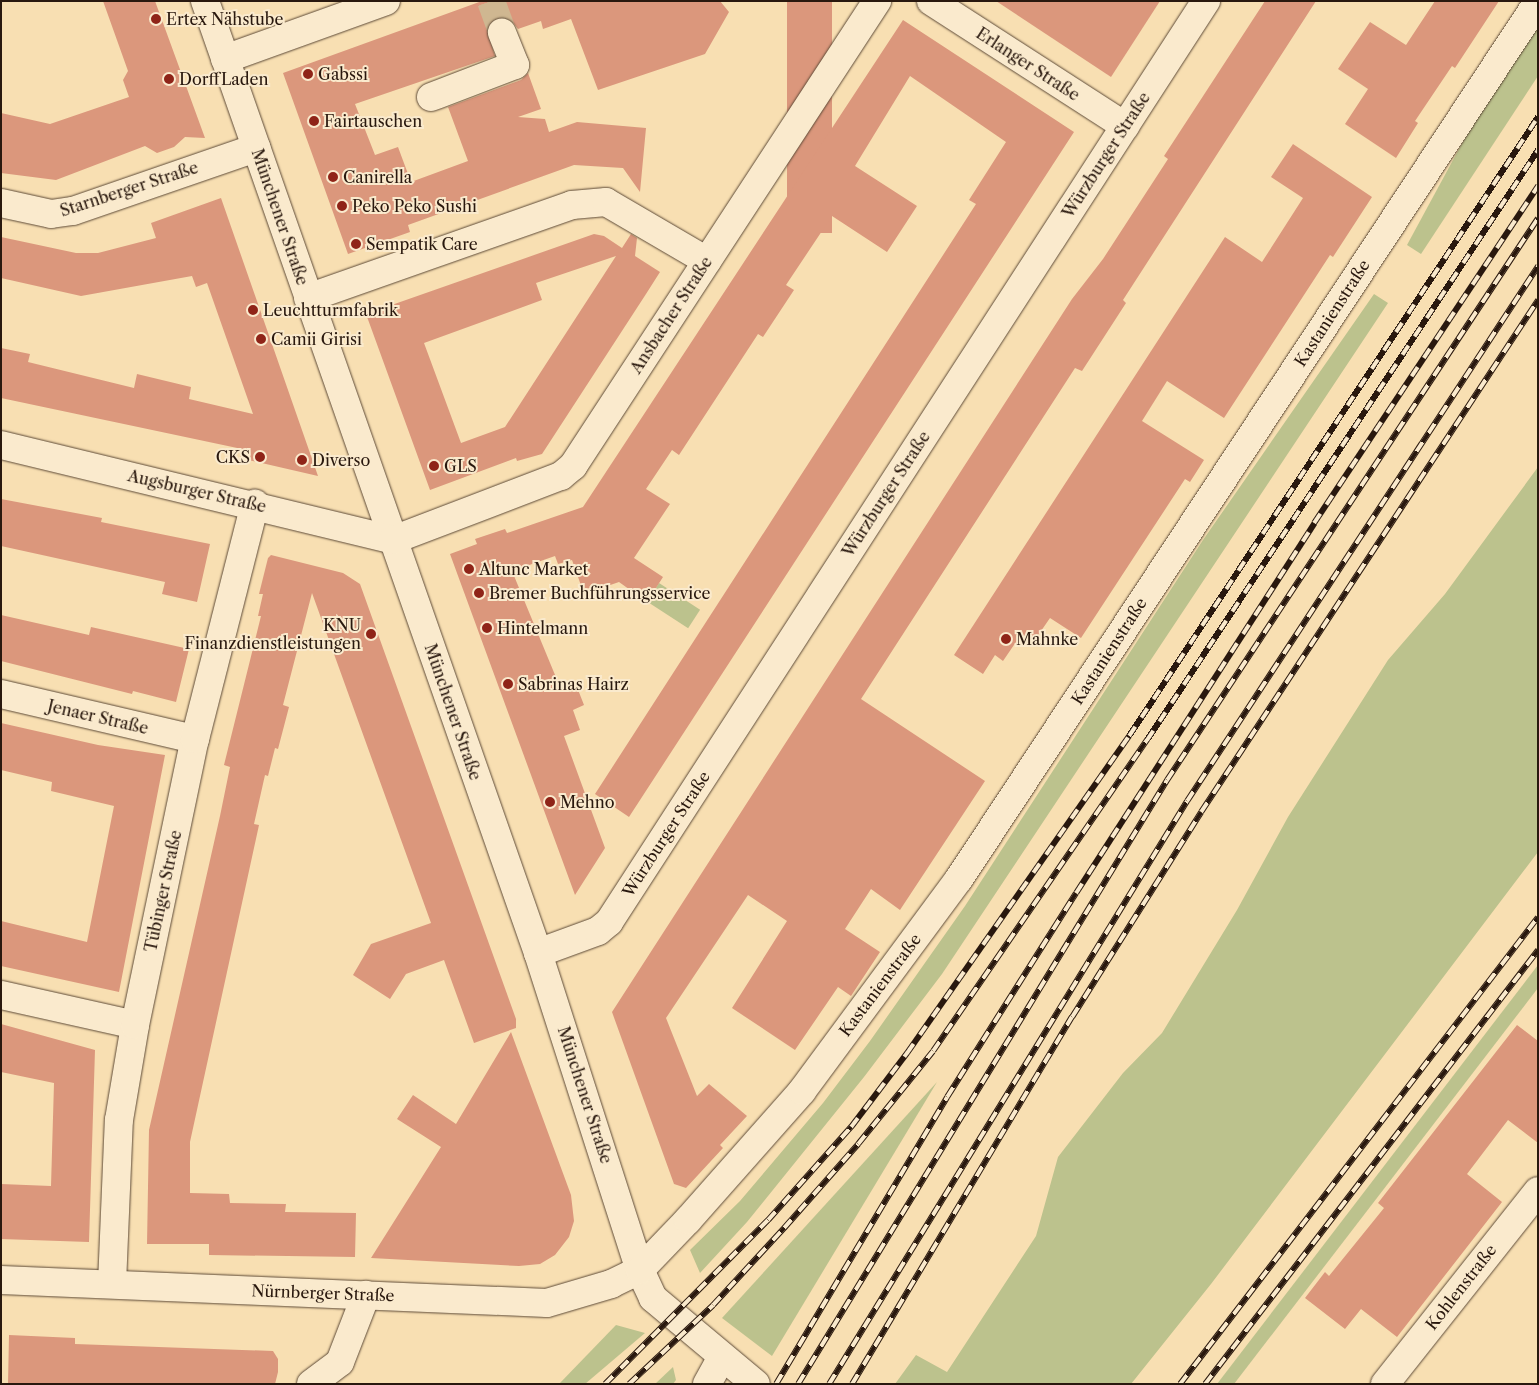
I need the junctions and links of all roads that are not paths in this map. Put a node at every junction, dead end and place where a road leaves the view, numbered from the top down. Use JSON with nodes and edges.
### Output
{"nodes":[{"id":1,"x":205,"y":1,"type":"edge"},
{"id":2,"x":386,"y":1,"type":"edge"},
{"id":3,"x":877,"y":1,"type":"edge"},
{"id":4,"x":931,"y":1,"type":"edge"},
{"id":5,"x":1206,"y":1,"type":"edge"},
{"id":6,"x":1538,"y":2,"type":"edge"},
{"id":7,"x":502,"y":32,"type":"tunnel mouth"},
{"id":8,"x":225,"y":59,"type":"junction"},
{"id":9,"x":431,"y":97,"type":"dead end"},
{"id":10,"x":1125,"y":126,"type":"junction"},
{"id":11,"x":256,"y":148,"type":"junction"},
{"id":12,"x":1,"y":204,"type":"edge"},
{"id":13,"x":706,"y":262,"type":"junction"},
{"id":14,"x":308,"y":298,"type":"junction"},
{"id":15,"x":1,"y":445,"type":"edge"},
{"id":16,"x":255,"y":504,"type":"junction"},
{"id":17,"x":393,"y":540,"type":"junction"},
{"id":18,"x":1,"y":694,"type":"edge"},
{"id":19,"x":195,"y":739,"type":"junction"},
{"id":20,"x":538,"y":953,"type":"junction"},
{"id":21,"x":1,"y":995,"type":"edge"},
{"id":22,"x":135,"y":1025,"type":"junction"},
{"id":23,"x":1538,"y":1191,"type":"edge"},
{"id":24,"x":640,"y":1270,"type":"junction"},
{"id":25,"x":1,"y":1280,"type":"edge"},
{"id":26,"x":112,"y":1284,"type":"junction"},
{"id":27,"x":366,"y":1295,"type":"junction"},
{"id":28,"x":722,"y":1357,"type":"junction"},
{"id":29,"x":311,"y":1384,"type":"edge"},
{"id":30,"x":707,"y":1384,"type":"edge"},
{"id":31,"x":756,"y":1384,"type":"edge"},
{"id":32,"x":1385,"y":1384,"type":"edge"}],
"edges":[{"from":1,"to":8,"type":"street","name":"Münchener Straße"},
{"from":2,"to":8,"type":"street"},
{"from":3,"to":13,"type":"street","name":"Ansbacher Straße"},
{"from":4,"to":10,"type":"street","name":"Erlanger Straße"},
{"from":5,"to":10,"type":"street","name":"Würzburger Straße"},
{"from":6,"to":24,"type":"street","name":"Kastanienstraße"},
{"from":7,"to":9,"type":"street"},
{"from":8,"to":11,"type":"street","name":"Münchener Straße"},
{"from":10,"to":20,"type":"street","name":"Würzburger Straße"},
{"from":11,"to":12,"type":"street","name":"Starnberger Straße"},
{"from":11,"to":14,"type":"street","name":"Münchener Straße"},
{"from":13,"to":14,"type":"street"},
{"from":13,"to":17,"type":"street","name":"Ansbacher Straße"},
{"from":14,"to":17,"type":"street","name":"Münchener Straße"},
{"from":15,"to":16,"type":"street","name":"Augsburger Straße"},
{"from":16,"to":17,"type":"street","name":"Augsburger Straße"},
{"from":16,"to":19,"type":"street","name":"Tübinger Straße"},
{"from":17,"to":20,"type":"street","name":"Münchener Straße"},
{"from":18,"to":19,"type":"street","name":"Jenaer Straße"},
{"from":19,"to":22,"type":"street","name":"Tübinger Straße"},
{"from":20,"to":24,"type":"street","name":"Münchener Straße"},
{"from":21,"to":22,"type":"street"},
{"from":22,"to":26,"type":"street","name":"Tübinger Straße"},
{"from":23,"to":32,"type":"street","name":"Kohlenstraße"},
{"from":24,"to":27,"type":"street","name":"Nürnberger Straße"},
{"from":24,"to":28,"type":"street","name":"Münchener Straße"},
{"from":25,"to":26,"type":"street","name":"Nürnberger Straße"},
{"from":26,"to":27,"type":"street","name":"Nürnberger Straße"},
{"from":27,"to":29,"type":"street"},
{"from":28,"to":30,"type":"street"},
{"from":28,"to":31,"type":"street","name":"Münchener Straße"}]}
